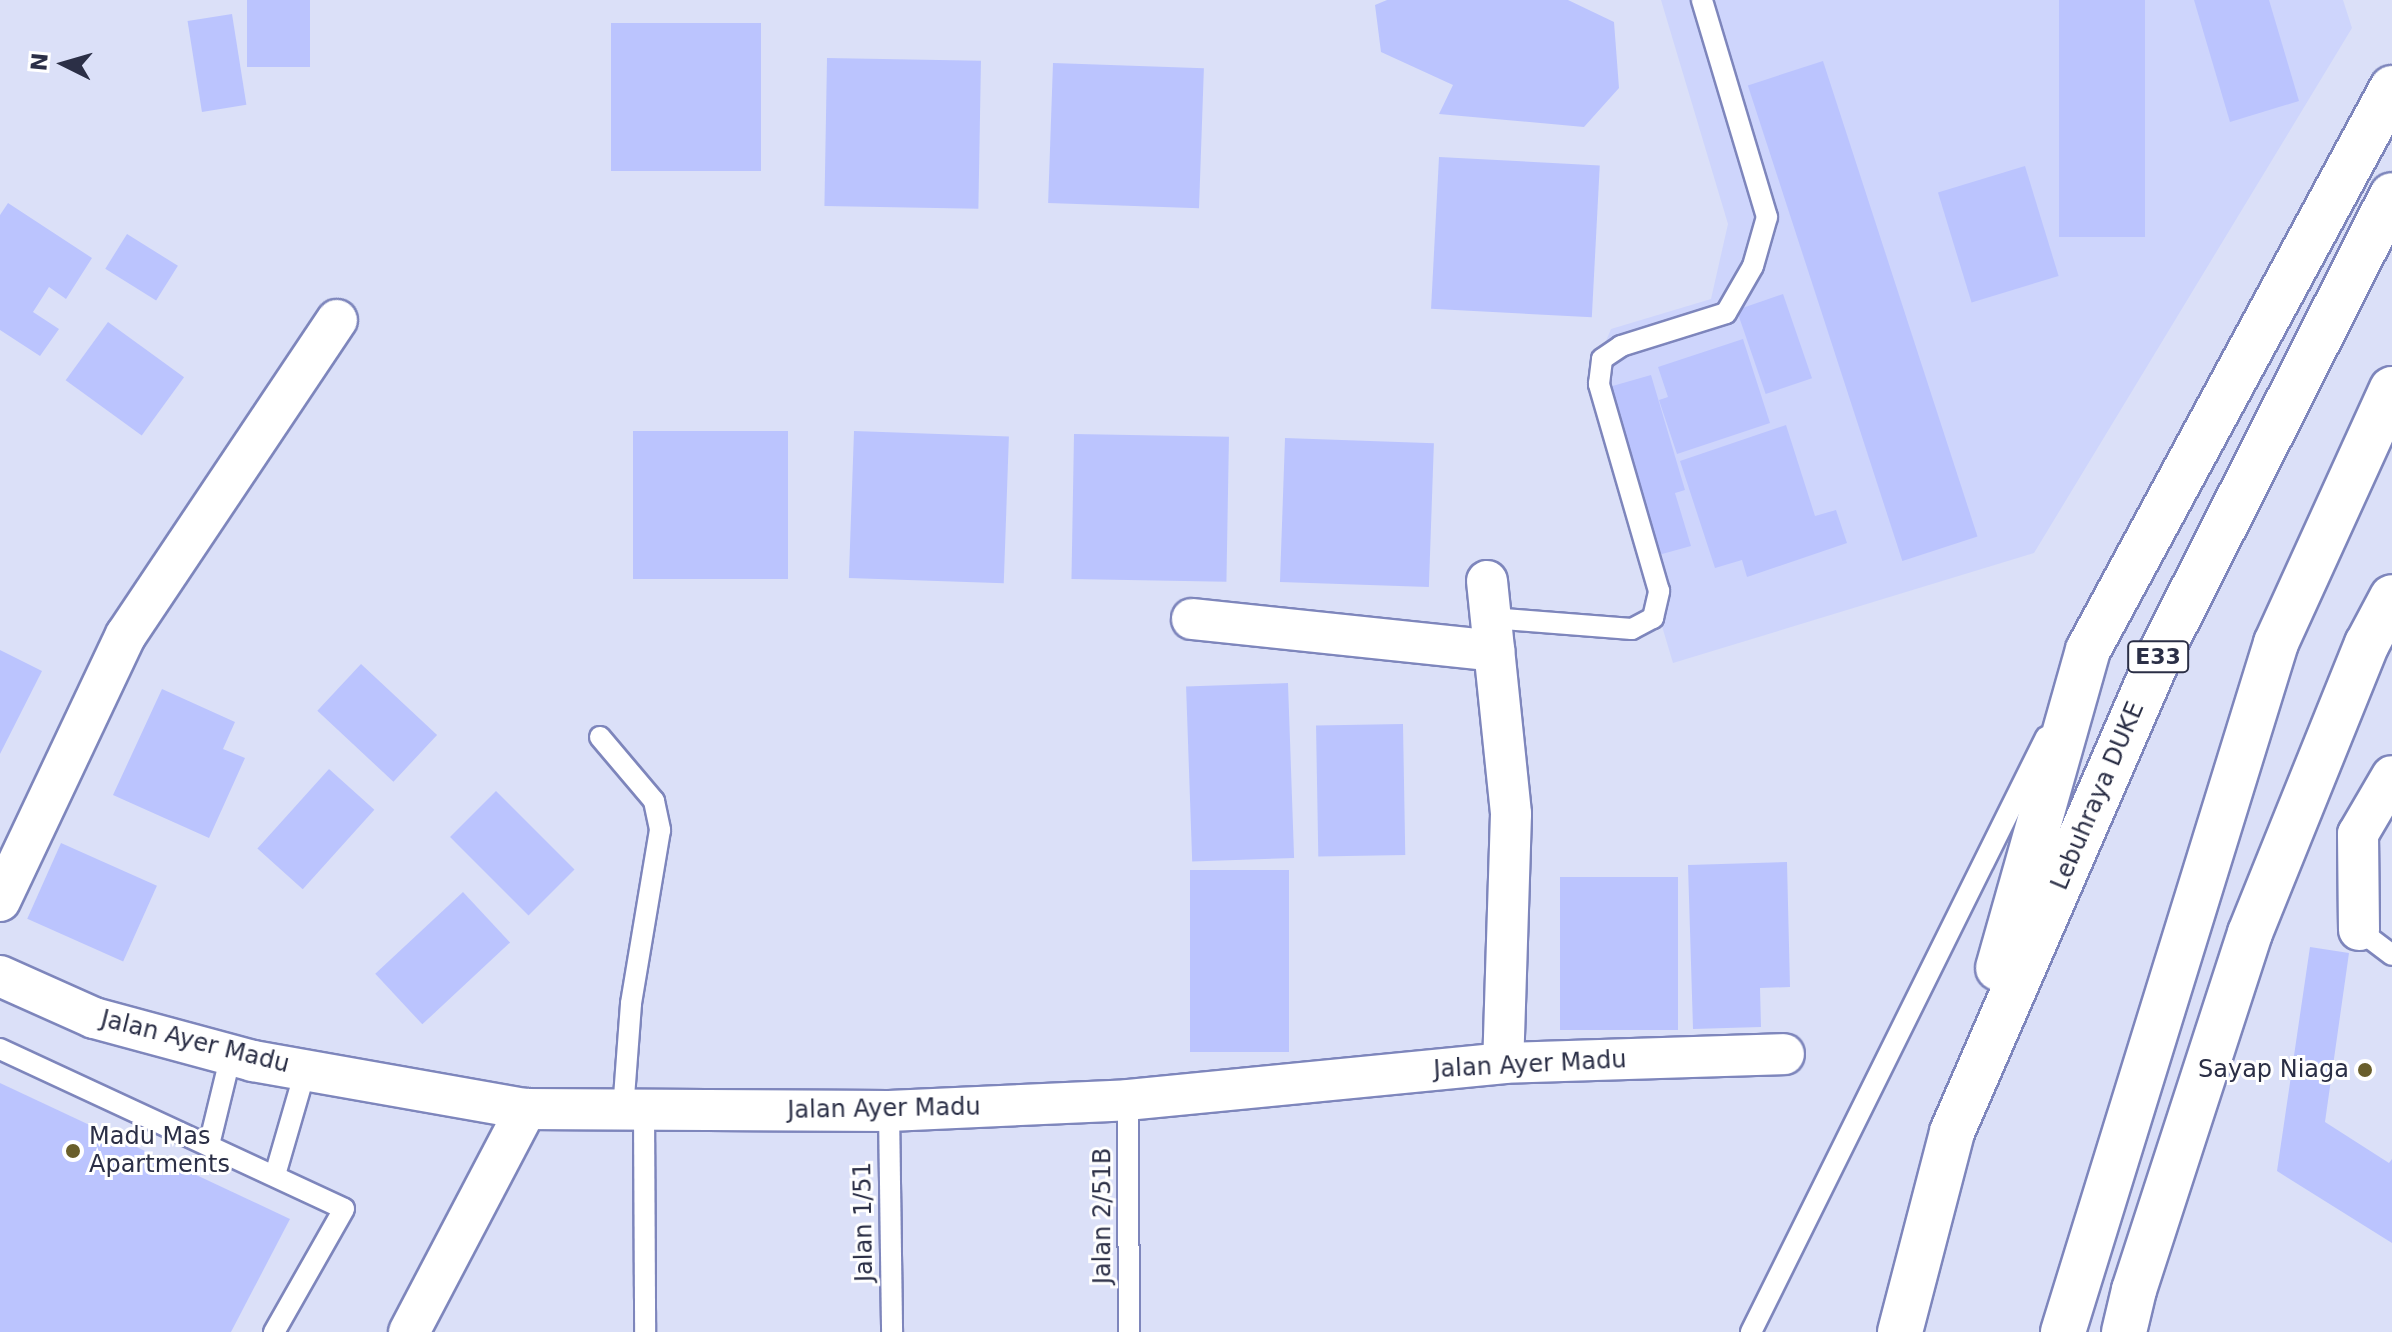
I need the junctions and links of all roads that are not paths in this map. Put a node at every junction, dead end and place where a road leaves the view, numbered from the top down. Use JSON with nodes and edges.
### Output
{"nodes":[{"id":1,"x":1702,"y":0,"type":"edge"},
{"id":2,"x":2392,"y":88,"type":"edge"},
{"id":3,"x":2392,"y":195,"type":"edge"},
{"id":4,"x":337,"y":320,"type":"dead end"},
{"id":5,"x":2392,"y":389,"type":"edge"},
{"id":6,"x":2392,"y":597,"type":"edge"},
{"id":7,"x":1491,"y":617,"type":"junction"},
{"id":8,"x":1192,"y":619,"type":"dead end"},
{"id":9,"x":2088,"y":650,"type":"junction"},
{"id":10,"x":600,"y":737,"type":"dead end"},
{"id":11,"x":2392,"y":776,"type":"edge"},
{"id":12,"x":0,"y":901,"type":"edge"},
{"id":13,"x":2359,"y":930,"type":"joint"},
{"id":14,"x":2392,"y":955,"type":"edge"},
{"id":15,"x":0,"y":976,"type":"edge"},
{"id":16,"x":0,"y":1049,"type":"edge"},
{"id":17,"x":1784,"y":1054,"type":"dead end"},
{"id":18,"x":231,"y":1055,"type":"junction"},
{"id":19,"x":1503,"y":1063,"type":"junction"},
{"id":20,"x":306,"y":1068,"type":"junction"},
{"id":21,"x":1128,"y":1100,"type":"junction"},
{"id":22,"x":526,"y":1109,"type":"junction"},
{"id":23,"x":633,"y":1111,"type":"junction"},
{"id":24,"x":889,"y":1111,"type":"junction"},
{"id":25,"x":1952,"y":1132,"type":"junction"},
{"id":26,"x":209,"y":1145,"type":"junction"},
{"id":27,"x":275,"y":1175,"type":"junction"},
{"id":28,"x":274,"y":1332,"type":"edge"},
{"id":29,"x":409,"y":1332,"type":"edge"},
{"id":30,"x":645,"y":1332,"type":"edge"},
{"id":31,"x":892,"y":1332,"type":"edge"},
{"id":32,"x":1129,"y":1332,"type":"edge"},
{"id":33,"x":1751,"y":1332,"type":"edge"},
{"id":34,"x":1900,"y":1332,"type":"edge"},
{"id":35,"x":2063,"y":1332,"type":"edge"},
{"id":36,"x":2124,"y":1332,"type":"edge"}],
"edges":[{"from":1,"to":7,"type":"lane"},
{"from":2,"to":9,"type":"highway"},
{"from":3,"to":25,"type":"highway","name":"Lebuhraya DUKE","number":"E33"},
{"from":4,"to":12,"type":"street"},
{"from":5,"to":35,"type":"highway"},
{"from":6,"to":36,"type":"highway"},
{"from":7,"to":8,"type":"street"},
{"from":7,"to":19,"type":"street"},
{"from":9,"to":25,"type":"highway"},
{"from":9,"to":33,"type":"lane"},
{"from":10,"to":23,"type":"lane"},
{"from":11,"to":13,"type":"street"},
{"from":13,"to":14,"type":"lane"},
{"from":15,"to":18,"type":"street","name":"Jalan Ayer Madu"},
{"from":16,"to":26,"type":"lane"},
{"from":17,"to":19,"type":"street","name":"Jalan Ayer Madu"},
{"from":18,"to":20,"type":"street","name":"Jalan Ayer Madu"},
{"from":18,"to":26,"type":"lane"},
{"from":19,"to":21,"type":"street","name":"Jalan Ayer Madu"},
{"from":20,"to":22,"type":"street","name":"Jalan Ayer Madu"},
{"from":20,"to":27,"type":"lane"},
{"from":21,"to":24,"type":"street","name":"Jalan Ayer Madu"},
{"from":21,"to":32,"type":"lane","name":"Jalan 2/51B"},
{"from":22,"to":23,"type":"street","name":"Jalan Ayer Madu"},
{"from":22,"to":29,"type":"street"},
{"from":23,"to":24,"type":"street","name":"Jalan Ayer Madu"},
{"from":23,"to":30,"type":"lane"},
{"from":24,"to":31,"type":"lane","name":"Jalan 1/51"},
{"from":25,"to":34,"type":"highway","name":"Lebuhraya DUKE","number":"E33"},
{"from":26,"to":27,"type":"lane"},
{"from":27,"to":28,"type":"lane"}]}
